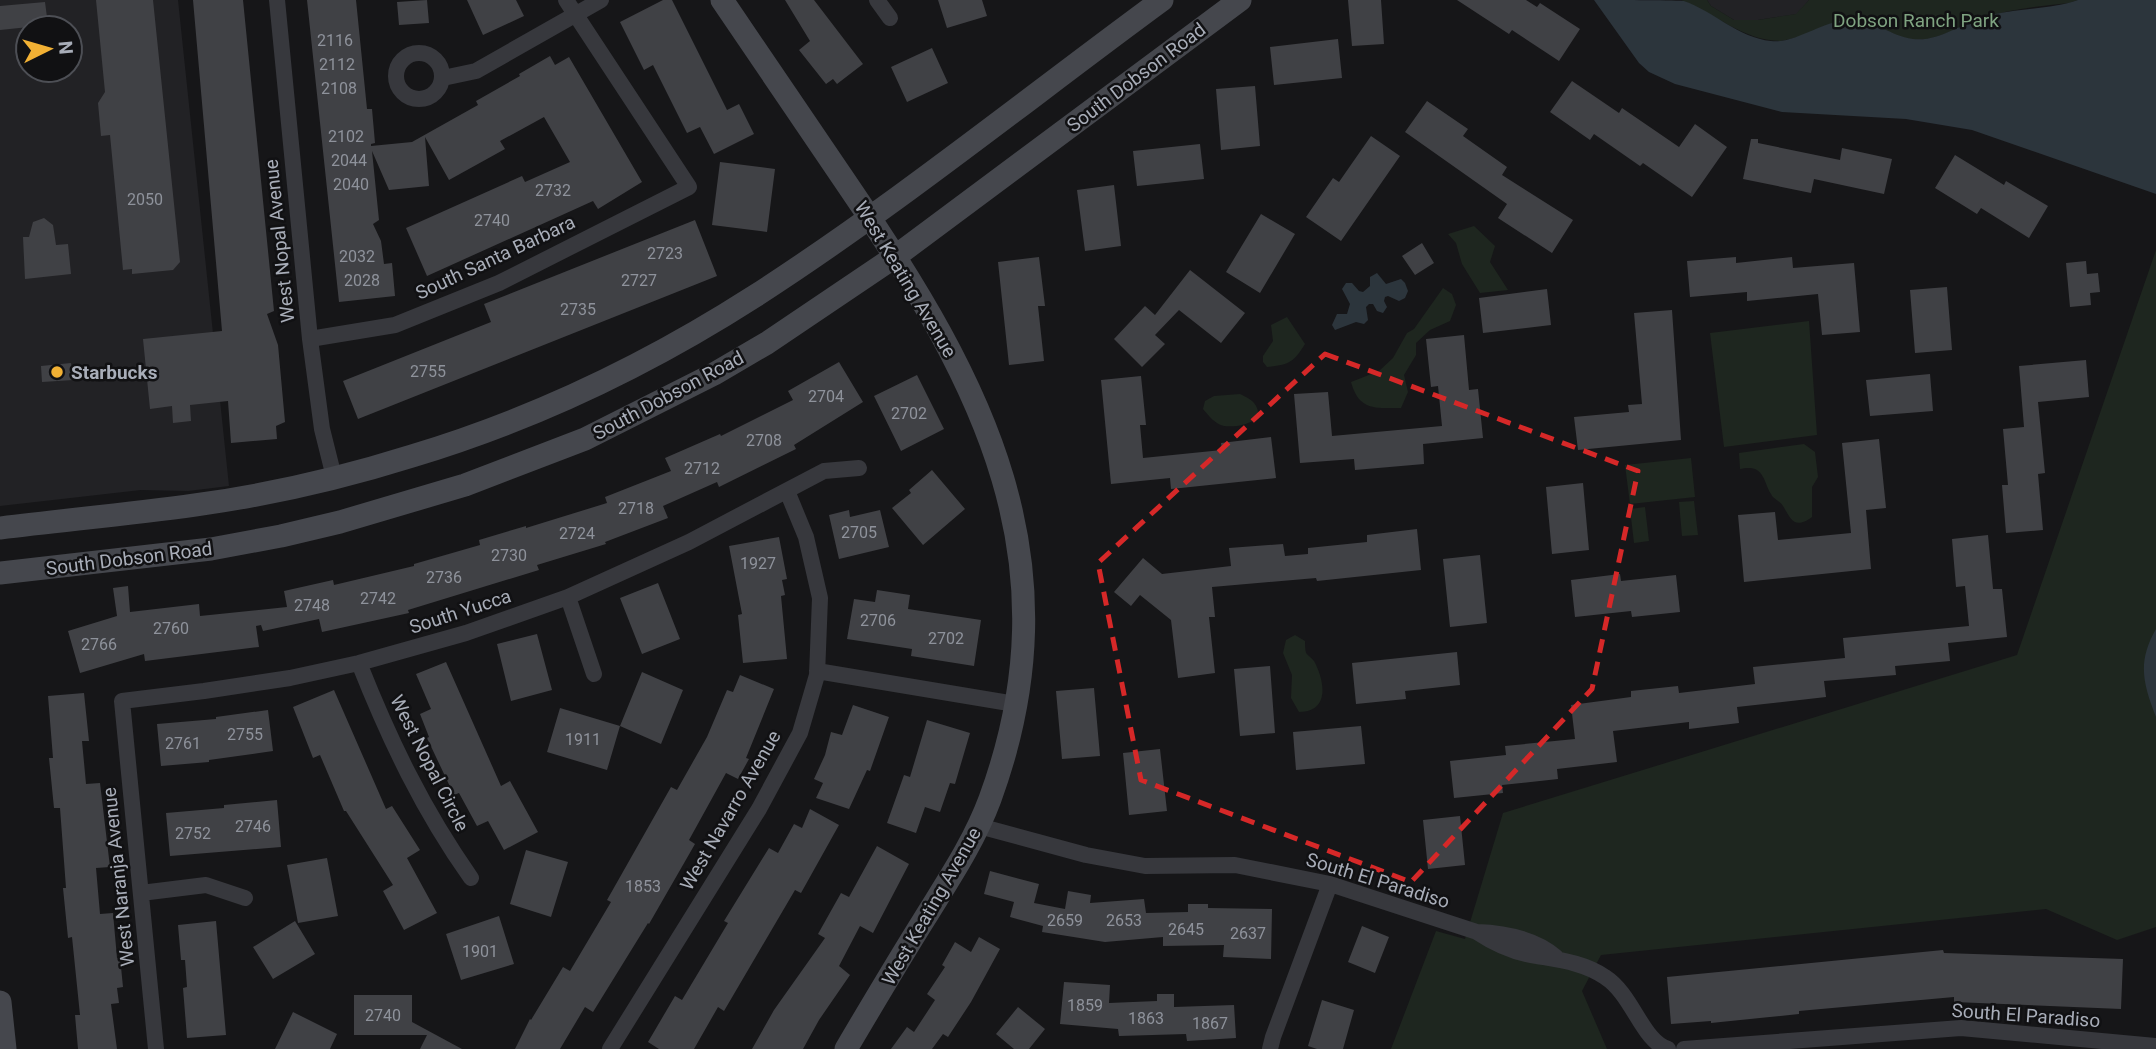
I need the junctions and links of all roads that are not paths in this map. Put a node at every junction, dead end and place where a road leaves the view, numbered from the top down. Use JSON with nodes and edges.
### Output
{"nodes":[{"id":1,"x":277,"y":0,"type":"edge"},
{"id":2,"x":566,"y":0,"type":"edge"},
{"id":3,"x":601,"y":0,"type":"edge"},
{"id":4,"x":722,"y":0,"type":"edge"},
{"id":5,"x":877,"y":0,"type":"edge"},
{"id":6,"x":1162,"y":0,"type":"edge"},
{"id":7,"x":1240,"y":0,"type":"edge"},
{"id":8,"x":575,"y":16,"type":"junction"},
{"id":9,"x":890,"y":18,"type":"dead end"},
{"id":10,"x":443,"y":78,"type":"dead end"},
{"id":11,"x":870,"y":218,"type":"junction"},
{"id":12,"x":896,"y":256,"type":"junction"},
{"id":13,"x":310,"y":339,"type":"junction"},
{"id":14,"x":859,"y":468,"type":"dead end"},
{"id":15,"x":334,"y":477,"type":"junction"},
{"id":16,"x":787,"y":491,"type":"junction"},
{"id":17,"x":0,"y":528,"type":"edge"},
{"id":18,"x":0,"y":573,"type":"edge"},
{"id":19,"x":568,"y":597,"type":"junction"},
{"id":20,"x":359,"y":663,"type":"junction"},
{"id":21,"x":817,"y":671,"type":"junction"},
{"id":22,"x":594,"y":674,"type":"dead end"},
{"id":23,"x":122,"y":701,"type":"joint"},
{"id":24,"x":1015,"y":704,"type":"junction"},
{"id":25,"x":979,"y":826,"type":"junction"},
{"id":26,"x":471,"y":878,"type":"dead end"},
{"id":27,"x":1330,"y":884,"type":"junction"},
{"id":28,"x":141,"y":893,"type":"junction"},
{"id":29,"x":245,"y":898,"type":"dead end"},
{"id":30,"x":0,"y":1002,"type":"edge"},
{"id":31,"x":2156,"y":1046,"type":"edge"},
{"id":32,"x":1727,"y":1048,"type":"edge"},
{"id":33,"x":5,"y":1049,"type":"edge"},
{"id":34,"x":156,"y":1049,"type":"edge"},
{"id":35,"x":610,"y":1049,"type":"edge"},
{"id":36,"x":846,"y":1049,"type":"edge"},
{"id":37,"x":1270,"y":1049,"type":"edge"},
{"id":38,"x":1668,"y":1049,"type":"edge"},
{"id":39,"x":1684,"y":1049,"type":"edge"}],
"edges":[{"from":1,"to":13,"type":"street","name":"West Nopal Avenue"},
{"from":2,"to":8,"type":"street"},
{"from":3,"to":8,"type":"street"},
{"from":4,"to":11,"type":"main road","name":"West Keating Avenue"},
{"from":5,"to":9,"type":"street"},
{"from":6,"to":11,"type":"main road"},
{"from":7,"to":12,"type":"main road","name":"South Dobson Road"},
{"from":8,"to":10,"type":"street"},
{"from":8,"to":13,"type":"street","name":"South Santa Barbara"},
{"from":11,"to":12,"type":"main road","name":"West Keating Avenue"},
{"from":11,"to":15,"type":"main road"},
{"from":12,"to":18,"type":"main road","name":"South Dobson Road"},
{"from":12,"to":24,"type":"main road","name":"West Keating Avenue"},
{"from":13,"to":15,"type":"street","name":"West Nopal Avenue"},
{"from":14,"to":16,"type":"street","name":"South Yucca"},
{"from":15,"to":17,"type":"main road"},
{"from":16,"to":19,"type":"street","name":"South Yucca"},
{"from":16,"to":21,"type":"street","name":"West Navarro Avenue"},
{"from":19,"to":20,"type":"street","name":"South Yucca"},
{"from":19,"to":22,"type":"street"},
{"from":20,"to":23,"type":"street","name":"South Yucca"},
{"from":20,"to":26,"type":"street","name":"West Nopal Circle"},
{"from":21,"to":24,"type":"street"},
{"from":21,"to":35,"type":"street","name":"West Navarro Avenue"},
{"from":23,"to":28,"type":"street","name":"West Naranja Avenue"},
{"from":24,"to":25,"type":"main road","name":"West Keating Avenue"},
{"from":25,"to":27,"type":"street","name":"South El Paradiso"},
{"from":25,"to":36,"type":"main road","name":"West Keating Avenue"},
{"from":27,"to":37,"type":"street"},
{"from":27,"to":38,"type":"street","name":"South El Paradiso"},
{"from":28,"to":29,"type":"street"},
{"from":28,"to":34,"type":"street","name":"West Naranja Avenue"},
{"from":30,"to":33,"type":"main road"},
{"from":31,"to":32,"type":"street","name":"South El Paradiso"},
{"from":32,"to":39,"type":"street","name":"South El Paradiso"}]}
